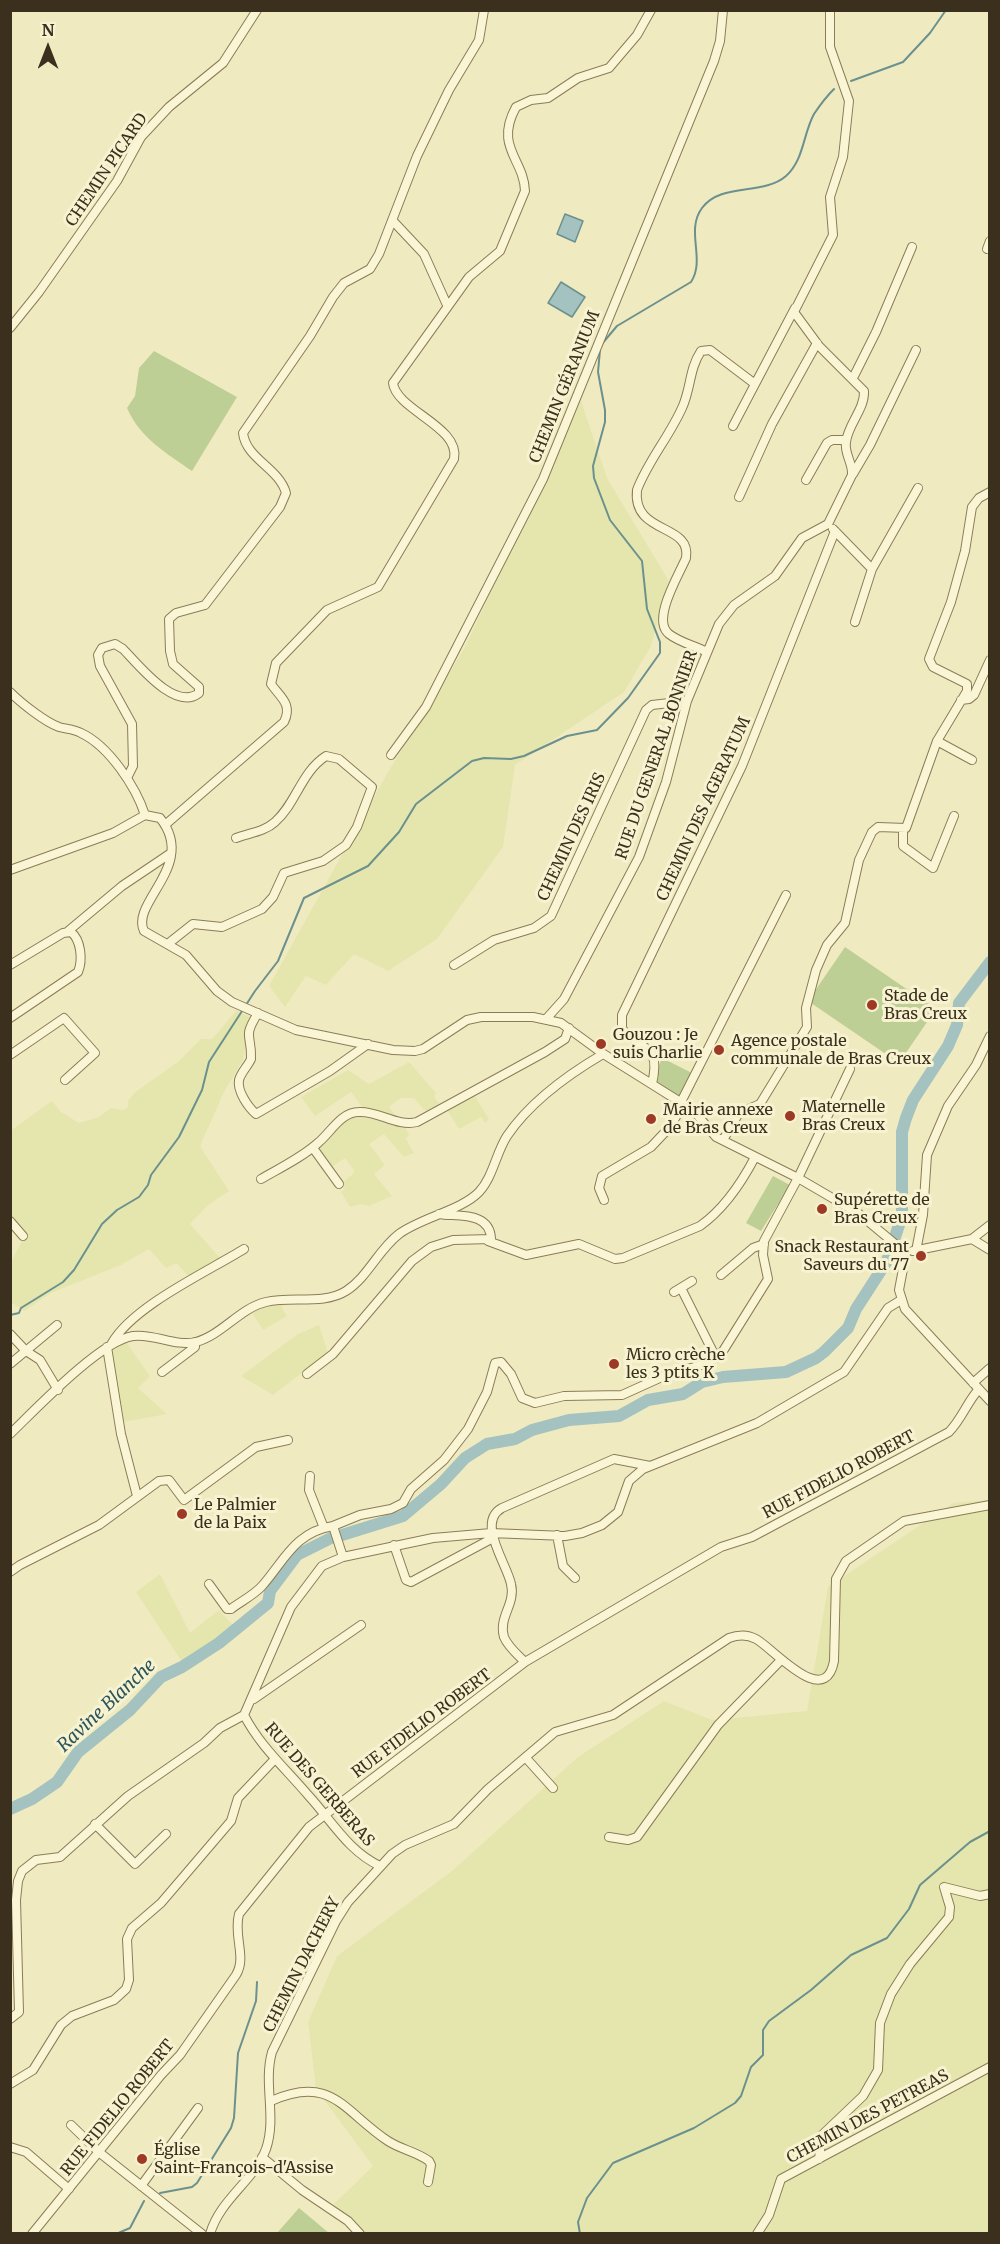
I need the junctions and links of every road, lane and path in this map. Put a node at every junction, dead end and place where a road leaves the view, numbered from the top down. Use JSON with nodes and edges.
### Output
{"nodes":[{"id":1,"x":257,"y":10,"type":"edge"},
{"id":2,"x":484,"y":10,"type":"edge"},
{"id":3,"x":651,"y":10,"type":"edge"},
{"id":4,"x":723,"y":10,"type":"edge"},
{"id":5,"x":831,"y":10,"type":"edge"},
{"id":6,"x":393,"y":221,"type":"junction"},
{"id":7,"x":912,"y":247,"type":"dead end"},
{"id":8,"x":447,"y":305,"type":"junction"},
{"id":9,"x":795,"y":308,"type":"junction"},
{"id":10,"x":10,"y":327,"type":"edge"},
{"id":11,"x":817,"y":343,"type":"junction"},
{"id":12,"x":915,"y":350,"type":"dead end"},
{"id":13,"x":853,"y":378,"type":"junction"},
{"id":14,"x":755,"y":384,"type":"junction"},
{"id":15,"x":733,"y":426,"type":"dead end"},
{"id":16,"x":846,"y":440,"type":"junction"},
{"id":17,"x":852,"y":475,"type":"junction"},
{"id":18,"x":806,"y":480,"type":"dead end"},
{"id":19,"x":918,"y":488,"type":"dead end"},
{"id":20,"x":990,"y":492,"type":"edge"},
{"id":21,"x":739,"y":497,"type":"dead end"},
{"id":22,"x":828,"y":524,"type":"junction"},
{"id":23,"x":835,"y":531,"type":"junction"},
{"id":24,"x":872,"y":569,"type":"junction"},
{"id":25,"x":855,"y":622,"type":"dead end"},
{"id":26,"x":707,"y":652,"type":"junction"},
{"id":27,"x":990,"y":660,"type":"edge"},
{"id":28,"x":10,"y":692,"type":"edge"},
{"id":29,"x":960,"y":700,"type":"junction"},
{"id":30,"x":687,"y":701,"type":"junction"},
{"id":31,"x":938,"y":741,"type":"junction"},
{"id":32,"x":391,"y":755,"type":"dead end"},
{"id":33,"x":972,"y":760,"type":"dead end"},
{"id":34,"x":127,"y":778,"type":"junction"},
{"id":35,"x":145,"y":815,"type":"junction"},
{"id":36,"x":954,"y":816,"type":"dead end"},
{"id":37,"x":165,"y":825,"type":"junction"},
{"id":38,"x":903,"y":830,"type":"junction"},
{"id":39,"x":236,"y":838,"type":"dead end"},
{"id":40,"x":171,"y":853,"type":"junction"},
{"id":41,"x":10,"y":870,"type":"edge"},
{"id":42,"x":786,"y":895,"type":"dead end"},
{"id":43,"x":67,"y":932,"type":"junction"},
{"id":44,"x":169,"y":943,"type":"junction"},
{"id":45,"x":454,"y":964,"type":"dead end"},
{"id":46,"x":10,"y":965,"type":"edge"},
{"id":47,"x":256,"y":1012,"type":"junction"},
{"id":48,"x":10,"y":1018,"type":"edge"},
{"id":49,"x":547,"y":1018,"type":"junction"},
{"id":50,"x":569,"y":1028,"type":"junction"},
{"id":51,"x":990,"y":1036,"type":"edge"},
{"id":52,"x":368,"y":1044,"type":"junction"},
{"id":53,"x":603,"y":1054,"type":"junction"},
{"id":54,"x":10,"y":1055,"type":"edge"},
{"id":55,"x":850,"y":1069,"type":"dead end"},
{"id":56,"x":65,"y":1080,"type":"dead end"},
{"id":57,"x":652,"y":1084,"type":"junction"},
{"id":58,"x":682,"y":1103,"type":"junction"},
{"id":59,"x":723,"y":1140,"type":"junction"},
{"id":60,"x":313,"y":1148,"type":"junction"},
{"id":61,"x":755,"y":1157,"type":"junction"},
{"id":62,"x":798,"y":1178,"type":"junction"},
{"id":63,"x":261,"y":1179,"type":"dead end"},
{"id":64,"x":339,"y":1184,"type":"dead end"},
{"id":65,"x":604,"y":1200,"type":"dead end"},
{"id":66,"x":438,"y":1214,"type":"junction"},
{"id":67,"x":10,"y":1221,"type":"edge"},
{"id":68,"x":990,"y":1225,"type":"edge"},
{"id":69,"x":23,"y":1236,"type":"dead end"},
{"id":70,"x":972,"y":1239,"type":"junction"},
{"id":71,"x":488,"y":1241,"type":"junction"},
{"id":72,"x":764,"y":1244,"type":"junction"},
{"id":73,"x":244,"y":1249,"type":"dead end"},
{"id":74,"x":990,"y":1250,"type":"edge"},
{"id":75,"x":904,"y":1251,"type":"junction"},
{"id":76,"x":916,"y":1251,"type":"junction"},
{"id":77,"x":721,"y":1275,"type":"dead end"},
{"id":78,"x":692,"y":1281,"type":"dead end"},
{"id":79,"x":901,"y":1299,"type":"junction"},
{"id":80,"x":57,"y":1325,"type":"dead end"},
{"id":81,"x":10,"y":1334,"type":"edge"},
{"id":82,"x":195,"y":1342,"type":"junction"},
{"id":83,"x":109,"y":1345,"type":"junction"},
{"id":84,"x":26,"y":1351,"type":"junction"},
{"id":85,"x":716,"y":1358,"type":"junction"},
{"id":86,"x":10,"y":1364,"type":"edge"},
{"id":87,"x":990,"y":1368,"type":"edge"},
{"id":88,"x":162,"y":1372,"type":"dead end"},
{"id":89,"x":307,"y":1374,"type":"dead end"},
{"id":90,"x":976,"y":1386,"type":"junction"},
{"id":91,"x":58,"y":1390,"type":"junction"},
{"id":92,"x":990,"y":1401,"type":"edge"},
{"id":93,"x":10,"y":1434,"type":"edge"},
{"id":94,"x":288,"y":1440,"type":"dead end"},
{"id":95,"x":650,"y":1466,"type":"junction"},
{"id":96,"x":310,"y":1476,"type":"dead end"},
{"id":97,"x":137,"y":1496,"type":"junction"},
{"id":98,"x":990,"y":1505,"type":"edge"},
{"id":99,"x":333,"y":1526,"type":"junction"},
{"id":100,"x":324,"y":1528,"type":"junction"},
{"id":101,"x":557,"y":1535,"type":"junction"},
{"id":102,"x":492,"y":1536,"type":"junction"},
{"id":103,"x":394,"y":1545,"type":"junction"},
{"id":104,"x":344,"y":1557,"type":"junction"},
{"id":105,"x":10,"y":1572,"type":"edge"},
{"id":106,"x":575,"y":1578,"type":"dead end"},
{"id":107,"x":209,"y":1584,"type":"dead end"},
{"id":108,"x":362,"y":1625,"type":"dead end"},
{"id":109,"x":781,"y":1660,"type":"junction"},
{"id":110,"x":525,"y":1662,"type":"junction"},
{"id":111,"x":253,"y":1700,"type":"junction"},
{"id":112,"x":244,"y":1715,"type":"junction"},
{"id":113,"x":526,"y":1758,"type":"junction"},
{"id":114,"x":274,"y":1760,"type":"junction"},
{"id":115,"x":553,"y":1788,"type":"dead end"},
{"id":116,"x":325,"y":1815,"type":"junction"},
{"id":117,"x":95,"y":1824,"type":"junction"},
{"id":118,"x":166,"y":1834,"type":"dead end"},
{"id":119,"x":609,"y":1836,"type":"dead end"},
{"id":120,"x":380,"y":1866,"type":"junction"},
{"id":121,"x":990,"y":1894,"type":"edge"},
{"id":122,"x":10,"y":2019,"type":"edge"},
{"id":123,"x":990,"y":2067,"type":"edge"},
{"id":124,"x":10,"y":2084,"type":"edge"},
{"id":125,"x":271,"y":2101,"type":"junction"},
{"id":126,"x":198,"y":2108,"type":"dead end"},
{"id":127,"x":71,"y":2126,"type":"dead end"},
{"id":128,"x":10,"y":2147,"type":"edge"},
{"id":129,"x":100,"y":2153,"type":"junction"},
{"id":130,"x":261,"y":2157,"type":"junction"},
{"id":131,"x":819,"y":2159,"type":"junction"},
{"id":132,"x":428,"y":2182,"type":"dead end"},
{"id":133,"x":141,"y":2186,"type":"junction"},
{"id":134,"x":69,"y":2189,"type":"junction"},
{"id":135,"x":32,"y":2234,"type":"edge"},
{"id":136,"x":202,"y":2234,"type":"edge"},
{"id":137,"x":210,"y":2234,"type":"edge"},
{"id":138,"x":360,"y":2234,"type":"edge"},
{"id":139,"x":757,"y":2234,"type":"edge"}],
"edges":[{"from":1,"to":10,"type":"street","name":"CHEMIN PICARD"},
{"from":2,"to":6,"type":"street"},
{"from":3,"to":8,"type":"street"},
{"from":4,"to":32,"type":"street","name":"CHEMIN GÉRANIUM"},
{"from":5,"to":9,"type":"street"},
{"from":6,"to":8,"type":"street"},
{"from":6,"to":34,"type":"street"},
{"from":7,"to":13,"type":"street"},
{"from":8,"to":37,"type":"street"},
{"from":9,"to":11,"type":"street"},
{"from":9,"to":14,"type":"street"},
{"from":11,"to":13,"type":"street"},
{"from":11,"to":21,"type":"street"},
{"from":12,"to":17,"type":"street"},
{"from":13,"to":16,"type":"street"},
{"from":14,"to":15,"type":"street"},
{"from":14,"to":26,"type":"street"},
{"from":16,"to":17,"type":"street"},
{"from":16,"to":18,"type":"street"},
{"from":17,"to":22,"type":"street"},
{"from":19,"to":24,"type":"street"},
{"from":20,"to":29,"type":"street"},
{"from":22,"to":23,"type":"street"},
{"from":22,"to":26,"type":"street","name":"RUE DU GENERAL BONNIER"},
{"from":23,"to":24,"type":"street"},
{"from":23,"to":57,"type":"street","name":"CHEMIN DES AGERATUM"},
{"from":24,"to":25,"type":"street"},
{"from":26,"to":30,"type":"street","name":"RUE DU GENERAL BONNIER"},
{"from":27,"to":29,"type":"street"},
{"from":28,"to":34,"type":"street"},
{"from":29,"to":31,"type":"street"},
{"from":30,"to":45,"type":"street","name":"CHEMIN DES IRIS"},
{"from":30,"to":49,"type":"street","name":"RUE DU GENERAL BONNIER"},
{"from":31,"to":33,"type":"street"},
{"from":31,"to":38,"type":"street"},
{"from":34,"to":35,"type":"street"},
{"from":35,"to":37,"type":"street"},
{"from":35,"to":41,"type":"street"},
{"from":36,"to":38,"type":"street"},
{"from":37,"to":40,"type":"street"},
{"from":38,"to":59,"type":"street"},
{"from":39,"to":44,"type":"street"},
{"from":40,"to":43,"type":"street"},
{"from":40,"to":44,"type":"street"},
{"from":42,"to":58,"type":"street"},
{"from":43,"to":46,"type":"street"},
{"from":43,"to":48,"type":"street"},
{"from":44,"to":47,"type":"street"},
{"from":47,"to":52,"type":"street"},
{"from":47,"to":52,"type":"street"},
{"from":49,"to":50,"type":"street"},
{"from":49,"to":52,"type":"street"},
{"from":50,"to":53,"type":"street"},
{"from":50,"to":60,"type":"street"},
{"from":51,"to":76,"type":"street"},
{"from":53,"to":57,"type":"street"},
{"from":53,"to":66,"type":"street"},
{"from":54,"to":56,"type":"street"},
{"from":55,"to":62,"type":"street"},
{"from":57,"to":58,"type":"street"},
{"from":58,"to":59,"type":"street"},
{"from":58,"to":65,"type":"street"},
{"from":59,"to":61,"type":"street"},
{"from":60,"to":63,"type":"street"},
{"from":60,"to":64,"type":"street"},
{"from":61,"to":62,"type":"street"},
{"from":61,"to":71,"type":"street"},
{"from":62,"to":72,"type":"street"},
{"from":62,"to":75,"type":"street"},
{"from":66,"to":71,"type":"street"},
{"from":66,"to":82,"type":"street"},
{"from":67,"to":69,"type":"street"},
{"from":68,"to":70,"type":"street"},
{"from":70,"to":74,"type":"street"},
{"from":70,"to":76,"type":"street"},
{"from":71,"to":89,"type":"street"},
{"from":72,"to":77,"type":"street"},
{"from":72,"to":85,"type":"street"},
{"from":73,"to":83,"type":"street"},
{"from":75,"to":76,"type":"street"},
{"from":75,"to":79,"type":"street"},
{"from":78,"to":85,"type":"street"},
{"from":79,"to":90,"type":"street"},
{"from":79,"to":95,"type":"street"},
{"from":80,"to":84,"type":"street"},
{"from":81,"to":84,"type":"street"},
{"from":82,"to":83,"type":"street"},
{"from":82,"to":88,"type":"street"},
{"from":83,"to":91,"type":"street"},
{"from":83,"to":97,"type":"street"},
{"from":84,"to":86,"type":"street"},
{"from":84,"to":91,"type":"street"},
{"from":85,"to":99,"type":"street"},
{"from":87,"to":90,"type":"street","name":"RUE FIDELIO ROBERT"},
{"from":90,"to":92,"type":"street"},
{"from":90,"to":110,"type":"street","name":"RUE FIDELIO ROBERT"},
{"from":91,"to":93,"type":"street"},
{"from":94,"to":97,"type":"street"},
{"from":95,"to":101,"type":"street"},
{"from":95,"to":102,"type":"street"},
{"from":96,"to":100,"type":"street"},
{"from":97,"to":105,"type":"street"},
{"from":98,"to":109,"type":"street","name":"CHEMIN DACHERY"},
{"from":99,"to":100,"type":"street"},
{"from":99,"to":104,"type":"street"},
{"from":100,"to":107,"type":"street"},
{"from":101,"to":102,"type":"street"},
{"from":101,"to":106,"type":"street"},
{"from":102,"to":103,"type":"street"},
{"from":102,"to":103,"type":"street"},
{"from":102,"to":110,"type":"street"},
{"from":103,"to":104,"type":"street"},
{"from":104,"to":111,"type":"street"},
{"from":108,"to":111,"type":"street"},
{"from":109,"to":113,"type":"street","name":"CHEMIN DACHERY"},
{"from":109,"to":119,"type":"street"},
{"from":110,"to":116,"type":"street","name":"RUE FIDELIO ROBERT"},
{"from":111,"to":112,"type":"street"},
{"from":112,"to":114,"type":"street","name":"RUE DES GERBERAS"},
{"from":112,"to":117,"type":"street"},
{"from":113,"to":115,"type":"street"},
{"from":113,"to":120,"type":"street","name":"CHEMIN DACHERY"},
{"from":114,"to":116,"type":"street","name":"RUE DES GERBERAS"},
{"from":114,"to":124,"type":"street"},
{"from":116,"to":120,"type":"street","name":"RUE DES GERBERAS"},
{"from":116,"to":129,"type":"street","name":"RUE FIDELIO ROBERT"},
{"from":117,"to":118,"type":"street"},
{"from":117,"to":122,"type":"street"},
{"from":120,"to":125,"type":"street","name":"CHEMIN DACHERY"},
{"from":121,"to":131,"type":"street"},
{"from":123,"to":131,"type":"street","name":"CHEMIN DES PETREAS"},
{"from":125,"to":130,"type":"street","name":"CHEMIN DACHERY"},
{"from":125,"to":132,"type":"street"},
{"from":126,"to":133,"type":"street"},
{"from":127,"to":129,"type":"street"},
{"from":128,"to":134,"type":"street"},
{"from":129,"to":133,"type":"street"},
{"from":129,"to":134,"type":"street","name":"RUE FIDELIO ROBERT"},
{"from":130,"to":137,"type":"street","name":"CHEMIN DACHERY"},
{"from":130,"to":138,"type":"street"},
{"from":131,"to":139,"type":"street","name":"CHEMIN DES PETREAS"},
{"from":133,"to":136,"type":"street"},
{"from":134,"to":135,"type":"street","name":"RUE FIDELIO ROBERT"}]}
